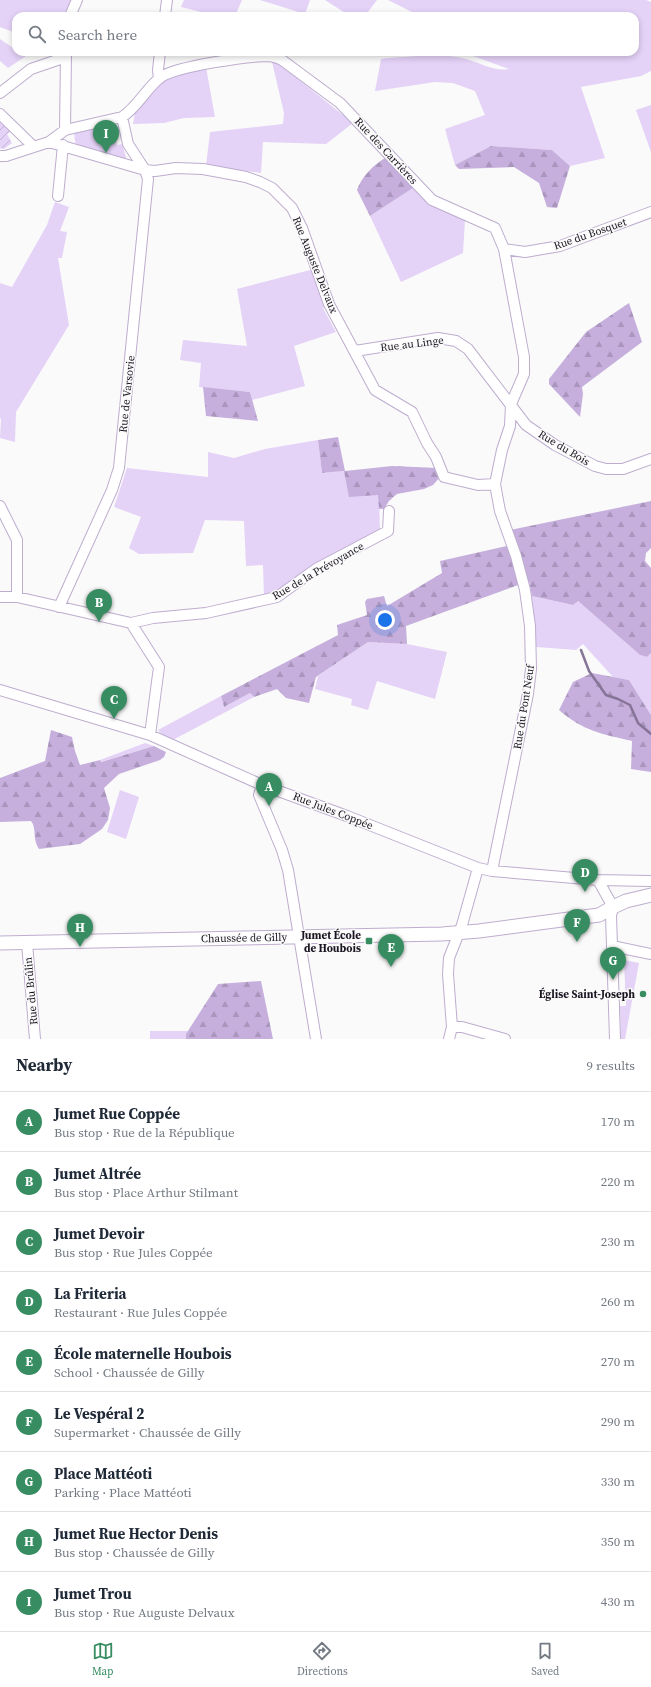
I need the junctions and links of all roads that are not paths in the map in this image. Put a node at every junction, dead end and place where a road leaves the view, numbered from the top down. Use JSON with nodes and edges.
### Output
{"nodes":[{"id":1,"x":77,"y":0,"type":"edge"},
{"id":2,"x":167,"y":0,"type":"edge"},
{"id":3,"x":72,"y":12,"type":"edge"},
{"id":4,"x":166,"y":12,"type":"edge"},
{"id":5,"x":64,"y":56,"type":"edge"},
{"id":6,"x":66,"y":56,"type":"edge"},
{"id":7,"x":160,"y":56,"type":"edge"},
{"id":8,"x":159,"y":79,"type":"junction"},
{"id":9,"x":0,"y":93,"type":"edge"},
{"id":10,"x":0,"y":114,"type":"edge"},
{"id":11,"x":122,"y":117,"type":"junction"},
{"id":12,"x":65,"y":130,"type":"junction"},
{"id":13,"x":49,"y":142,"type":"junction"},
{"id":14,"x":63,"y":145,"type":"junction"},
{"id":15,"x":34,"y":147,"type":"junction"},
{"id":16,"x":0,"y":156,"type":"edge"},
{"id":17,"x":145,"y":170,"type":"junction"},
{"id":18,"x":58,"y":196,"type":"dead end"},
{"id":19,"x":651,"y":212,"type":"edge"},
{"id":20,"x":504,"y":248,"type":"junction"},
{"id":21,"x":355,"y":351,"type":"junction"},
{"id":22,"x":511,"y":404,"type":"junction"},
{"id":23,"x":651,"y":459,"type":"edge"},
{"id":24,"x":495,"y":484,"type":"junction"},
{"id":25,"x":0,"y":506,"type":"edge"},
{"id":26,"x":389,"y":511,"type":"dead end"},
{"id":27,"x":0,"y":597,"type":"edge"},
{"id":28,"x":17,"y":597,"type":"junction"},
{"id":29,"x":59,"y":607,"type":"junction"},
{"id":30,"x":131,"y":624,"type":"junction"},
{"id":31,"x":0,"y":690,"type":"edge"},
{"id":32,"x":150,"y":735,"type":"junction"},
{"id":33,"x":262,"y":785,"type":"junction"},
{"id":34,"x":478,"y":868,"type":"junction"},
{"id":35,"x":492,"y":871,"type":"junction"},
{"id":36,"x":598,"y":880,"type":"junction"},
{"id":37,"x":651,"y":881,"type":"edge"},
{"id":38,"x":651,"y":895,"type":"edge"},
{"id":39,"x":613,"y":906,"type":"junction"},
{"id":40,"x":459,"y":932,"type":"junction"},
{"id":41,"x":299,"y":937,"type":"junction"},
{"id":42,"x":0,"y":943,"type":"edge"},
{"id":43,"x":26,"y":943,"type":"junction"},
{"id":44,"x":612,"y":946,"type":"junction"},
{"id":45,"x":651,"y":954,"type":"edge"},
{"id":46,"x":452,"y":1027,"type":"junction"},
{"id":47,"x":35,"y":1039,"type":"edge"},
{"id":48,"x":316,"y":1039,"type":"edge"},
{"id":49,"x":449,"y":1039,"type":"edge"},
{"id":50,"x":505,"y":1039,"type":"edge"},
{"id":51,"x":615,"y":1039,"type":"edge"}],
"edges":[{"from":1,"to":3,"type":"street"},
{"from":2,"to":4,"type":"street"},
{"from":5,"to":9,"type":"street"},
{"from":6,"to":12,"type":"street"},
{"from":7,"to":8,"type":"street"},
{"from":8,"to":11,"type":"street","name":"Rue des Carrières"},
{"from":8,"to":20,"type":"street","name":"Rue des Carrières"},
{"from":10,"to":15,"type":"street"},
{"from":11,"to":12,"type":"street"},
{"from":11,"to":17,"type":"street"},
{"from":12,"to":13,"type":"street"},
{"from":13,"to":14,"type":"street","name":"Rue Auguste Delvaux"},
{"from":13,"to":15,"type":"street"},
{"from":14,"to":17,"type":"street","name":"Rue Auguste Delvaux"},
{"from":14,"to":18,"type":"street"},
{"from":15,"to":16,"type":"street"},
{"from":17,"to":21,"type":"street","name":"Rue Auguste Delvaux"},
{"from":17,"to":29,"type":"street","name":"Rue de Varsovie"},
{"from":19,"to":20,"type":"street","name":"Rue du Bosquet"},
{"from":20,"to":22,"type":"street","name":"Rue des Carrières"},
{"from":21,"to":22,"type":"street","name":"Rue au Linge"},
{"from":21,"to":24,"type":"street","name":"Rue Auguste Delvaux"},
{"from":22,"to":23,"type":"street","name":"Rue du Bois"},
{"from":22,"to":24,"type":"street","name":"Rue du Pont Neuf"},
{"from":24,"to":35,"type":"street","name":"Rue du Pont Neuf"},
{"from":25,"to":28,"type":"street"},
{"from":26,"to":30,"type":"street","name":"Rue de la Prévoyance"},
{"from":27,"to":28,"type":"street"},
{"from":28,"to":29,"type":"street"},
{"from":29,"to":30,"type":"street"},
{"from":30,"to":32,"type":"street"},
{"from":31,"to":32,"type":"street","name":"Rue Jules Coppée"},
{"from":32,"to":33,"type":"street","name":"Rue Jules Coppée"},
{"from":33,"to":34,"type":"street","name":"Rue Jules Coppée"},
{"from":33,"to":41,"type":"street"},
{"from":34,"to":35,"type":"street","name":"Rue Jules Coppée"},
{"from":34,"to":40,"type":"street"},
{"from":35,"to":36,"type":"street","name":"Rue Jules Coppée"},
{"from":36,"to":37,"type":"street"},
{"from":36,"to":39,"type":"street"},
{"from":38,"to":39,"type":"street","name":"Chaussée de Gilly"},
{"from":39,"to":40,"type":"street","name":"Chaussée de Gilly"},
{"from":39,"to":44,"type":"street"},
{"from":40,"to":41,"type":"street","name":"Chaussée de Gilly"},
{"from":40,"to":46,"type":"street"},
{"from":41,"to":43,"type":"street","name":"Chaussée de Gilly"},
{"from":41,"to":48,"type":"street"},
{"from":42,"to":43,"type":"street","name":"Chaussée de Gilly"},
{"from":43,"to":47,"type":"street","name":"Rue du Brûlin"},
{"from":44,"to":45,"type":"street"},
{"from":44,"to":51,"type":"street"},
{"from":46,"to":49,"type":"street"},
{"from":46,"to":50,"type":"street"}]}
